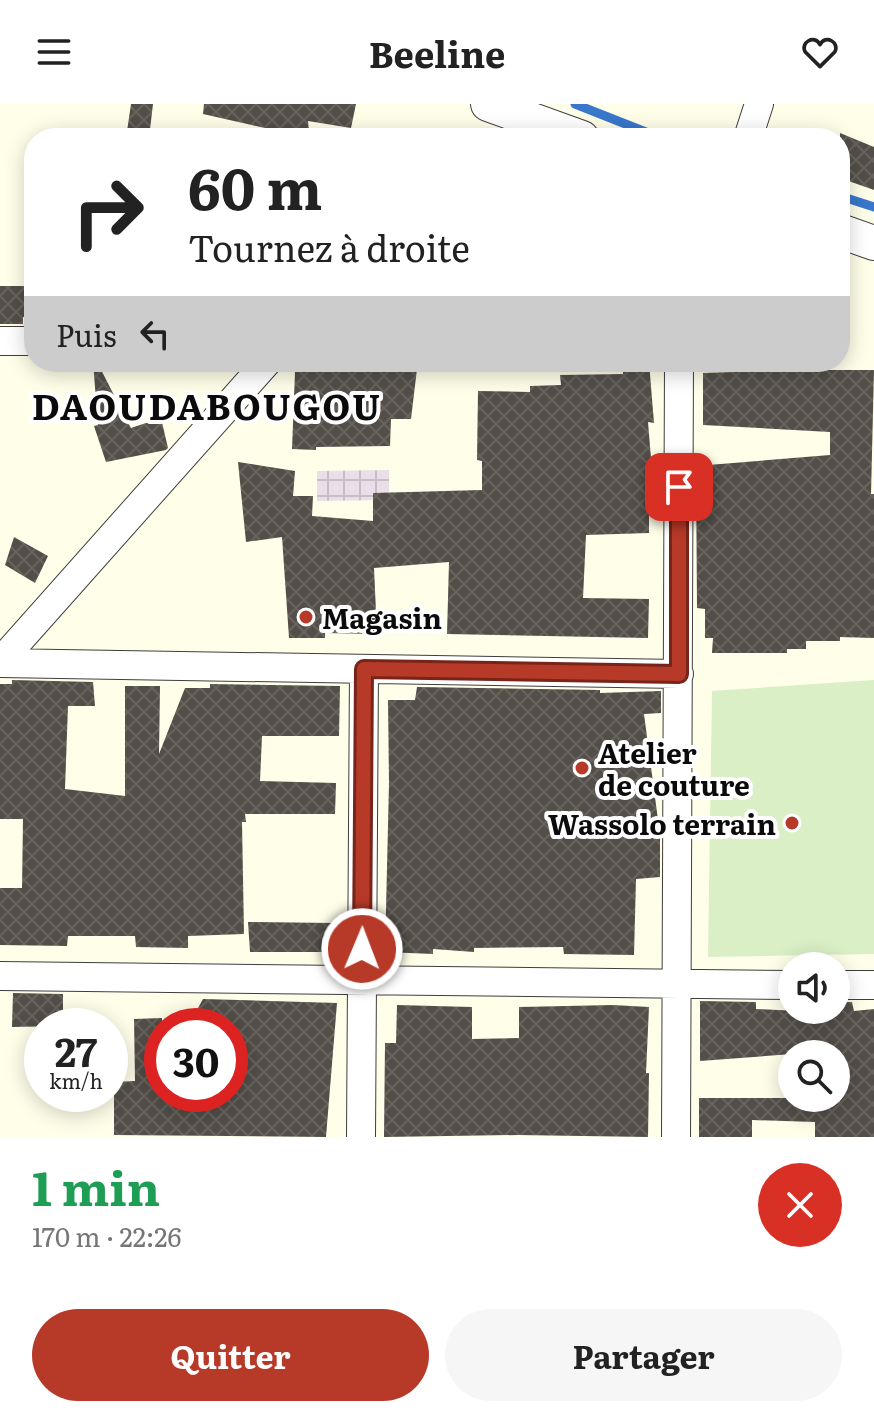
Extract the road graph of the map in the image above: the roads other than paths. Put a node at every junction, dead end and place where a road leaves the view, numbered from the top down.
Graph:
1 (488, 104) edge
2 (759, 104) edge
3 (554, 128) edge
4 (751, 128) edge
5 (850, 235) edge
6 (874, 243) edge
7 (0, 341) edge
8 (24, 341) edge
9 (258, 372) edge
10 (679, 372) edge
11 (0, 662) edge
12 (364, 669) junction
13 (679, 674) junction
14 (0, 976) edge
15 (362, 980) junction
16 (677, 983) junction
17 (778, 985) edge
18 (850, 985) edge
19 (874, 985) edge
20 (361, 1137) edge
21 (676, 1137) edge

1 - 3 street
2 - 4 street
5 - 6 street
7 - 8 street
9 - 11 street
10 - 13 street
11 - 12 street
12 - 13 street
12 - 15 street
13 - 16 street
14 - 15 street
15 - 16 street
15 - 20 street
16 - 17 street
16 - 21 street
18 - 19 street

